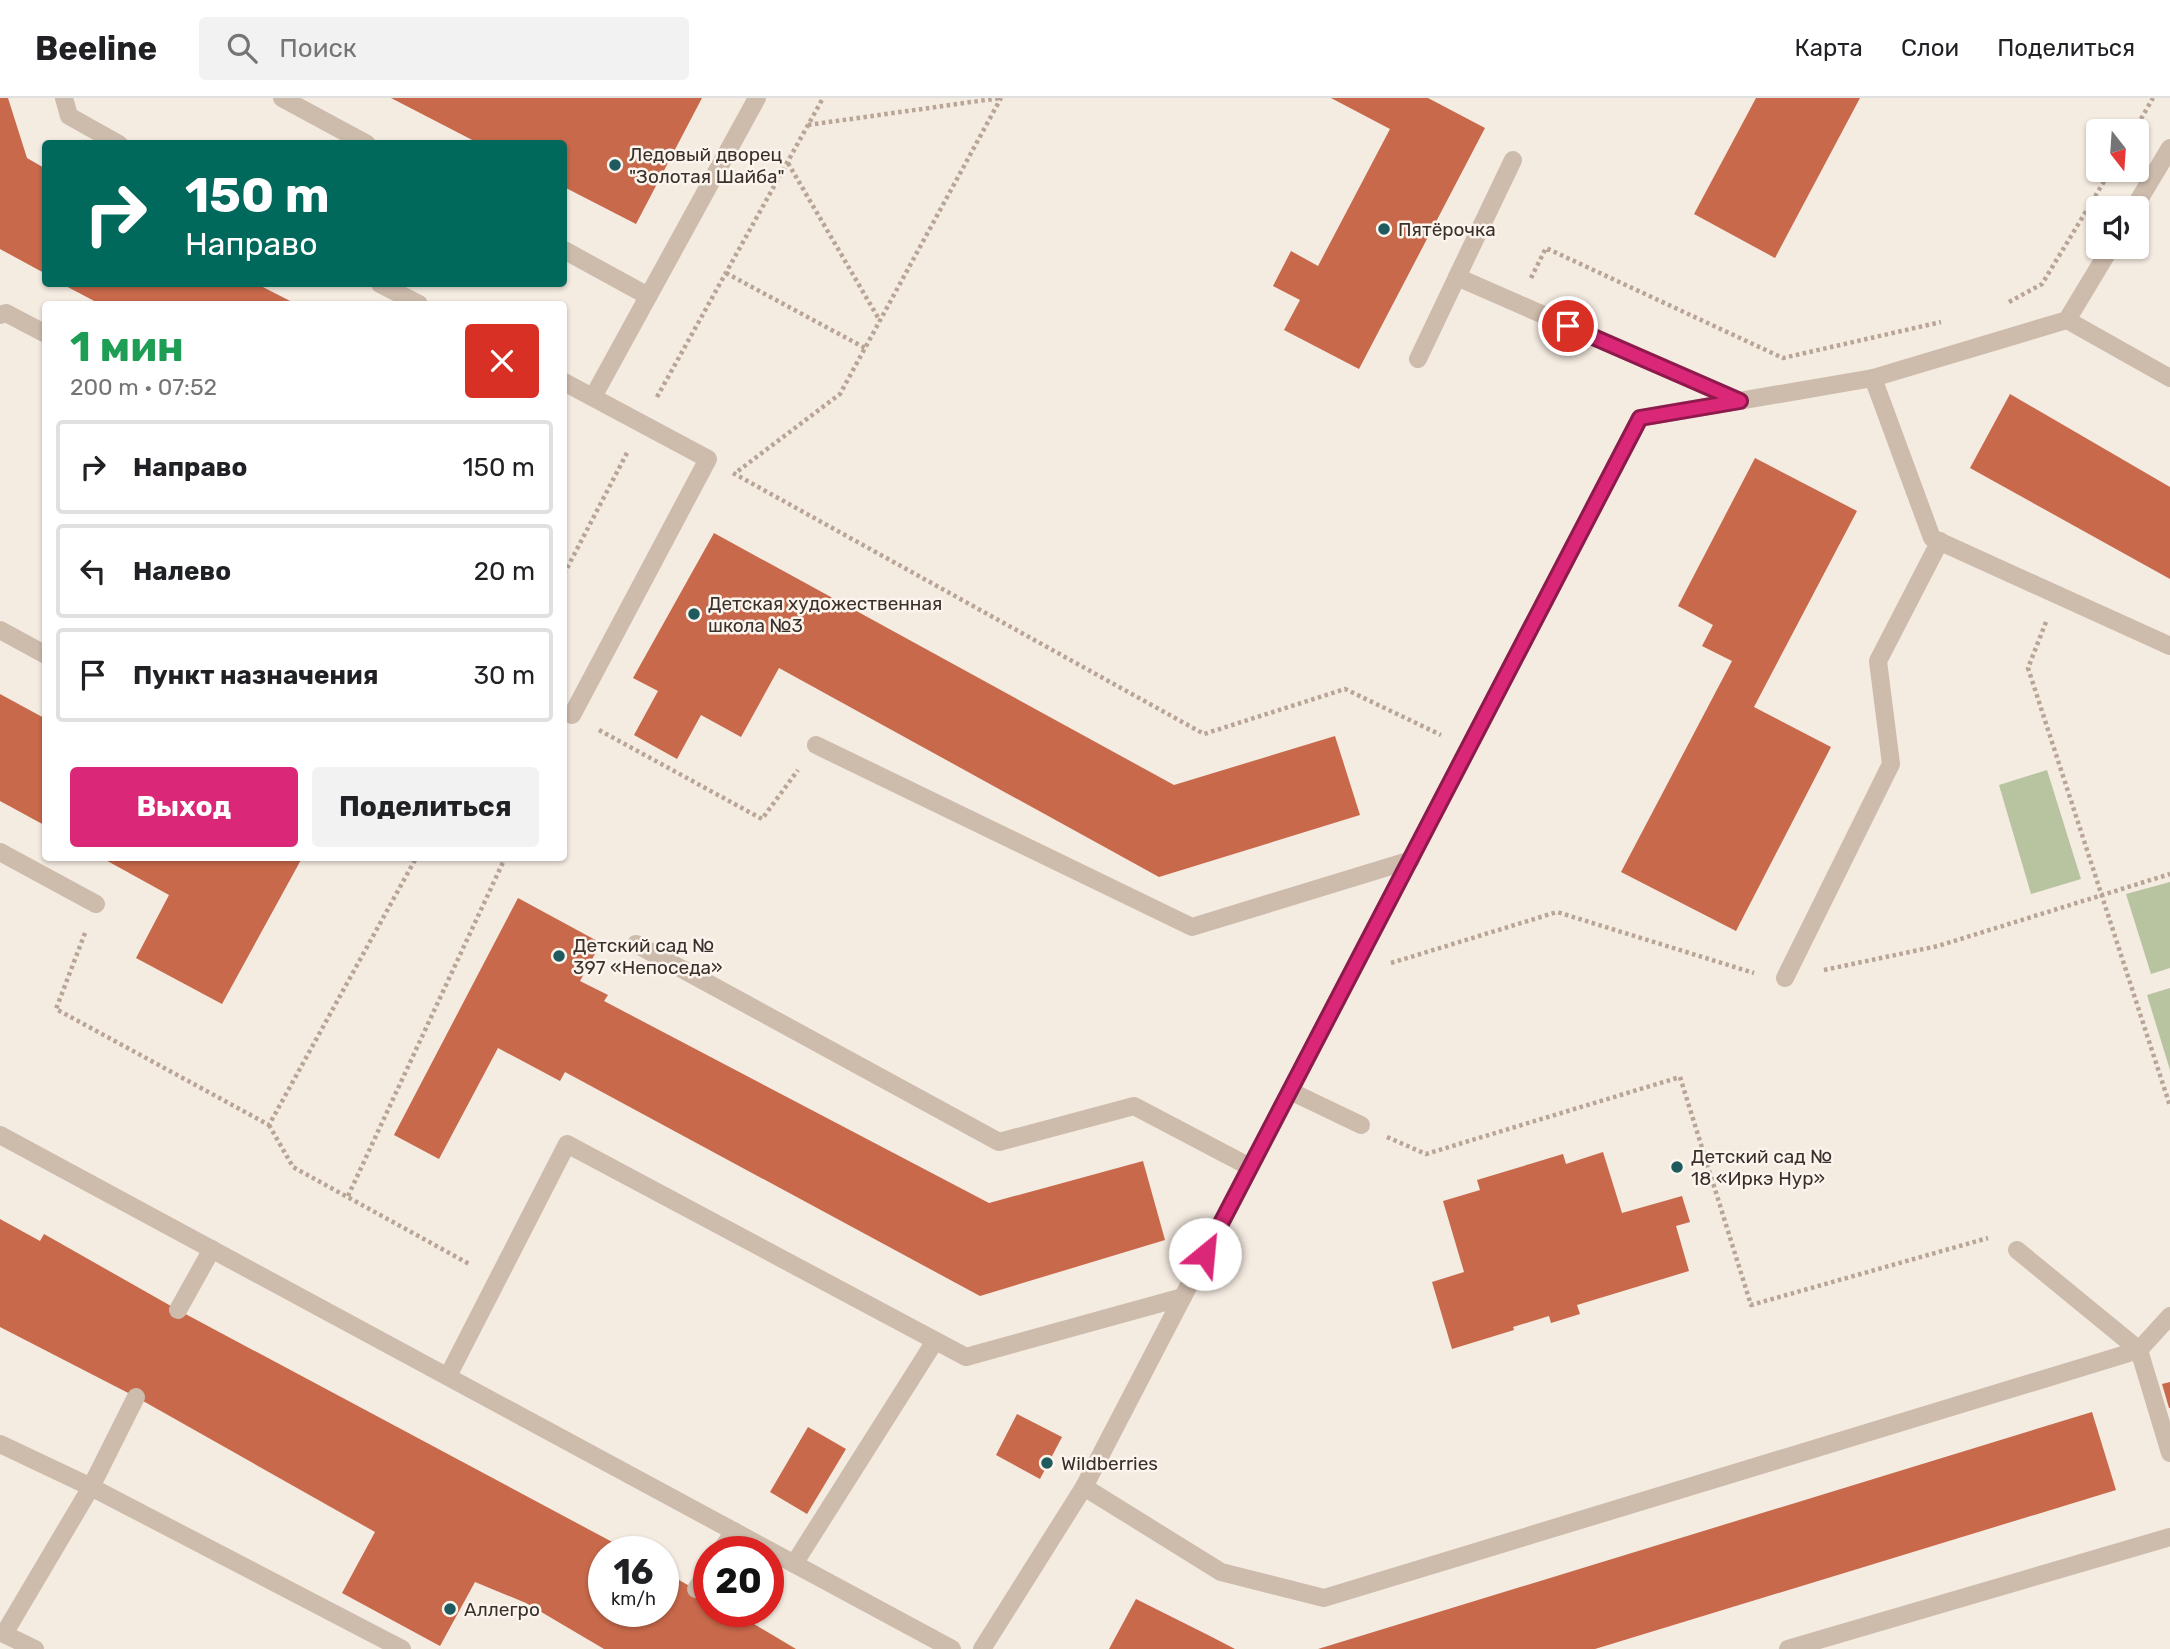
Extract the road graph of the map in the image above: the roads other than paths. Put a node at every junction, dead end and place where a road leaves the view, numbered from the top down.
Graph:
1 (64, 98) edge
2 (282, 98) edge
3 (757, 98) edge
4 (112, 140) edge
5 (360, 140) edge
6 (2170, 148) edge
7 (1513, 160) dead end
8 (2141, 196) edge
9 (567, 252) edge
10 (2104, 259) edge
11 (1457, 277) junction
12 (386, 287) edge
13 (648, 296) junction
14 (413, 301) edge
15 (0, 315) edge
16 (2067, 320) junction
17 (42, 332) edge
18 (1418, 359) dead end
19 (1873, 378) junction
20 (2170, 378) edge
21 (567, 384) edge
22 (593, 397) junction
23 (1740, 401) junction
24 (1940, 541) junction
25 (0, 630) edge
26 (2170, 646) edge
27 (42, 653) edge
28 (572, 715) road end
29 (817, 745) road end
30 (0, 852) edge
31 (1410, 860) junction
32 (96, 904) road end
33 (636, 944) dead end
34 (1785, 978) road end
35 (1290, 1091) junction
36 (1361, 1125) road end
37 (0, 1135) edge
38 (1250, 1167) junction
39 (212, 1249) junction
40 (2017, 1250) road end
41 (1182, 1297) junction
42 (178, 1310) dead end
43 (2170, 1317) edge
44 (935, 1341) junction
45 (2139, 1350) junction
46 (448, 1376) junction
47 (136, 1397) dead end
48 (0, 1444) edge
49 (2170, 1452) edge
50 (91, 1488) junction
51 (1084, 1488) junction
52 (734, 1531) junction
53 (731, 1536) edge
54 (2170, 1538) edge
55 (794, 1563) junction
56 (2, 1633) edge
57 (35, 1649) edge
58 (402, 1649) edge
59 (952, 1649) edge
60 (982, 1649) edge
61 (1788, 1649) edge

1 - 4 street
2 - 5 street
3 - 13 street
6 - 8 street
7 - 11 street
9 - 13 street
10 - 16 street
11 - 18 street
11 - 23 street
12 - 14 street
13 - 22 street
15 - 17 street
16 - 19 street
16 - 20 street
19 - 23 street
19 - 24 street
21 - 22 street
22 - 28 street
23 - 31 street
24 - 26 street
24 - 34 street
25 - 27 street
29 - 31 street
30 - 32 street
31 - 35 street
33 - 38 street
35 - 36 street
35 - 38 street
37 - 39 street
38 - 41 street
39 - 42 street
39 - 46 street
40 - 45 street
41 - 44 street
41 - 51 street
43 - 45 street
44 - 46 street
44 - 55 street
45 - 49 street
45 - 51 street
46 - 52 street
47 - 50 street
48 - 50 street
50 - 56 street
50 - 58 street
51 - 60 street
52 - 53 street
52 - 55 street
54 - 61 street
55 - 59 street
56 - 57 street

